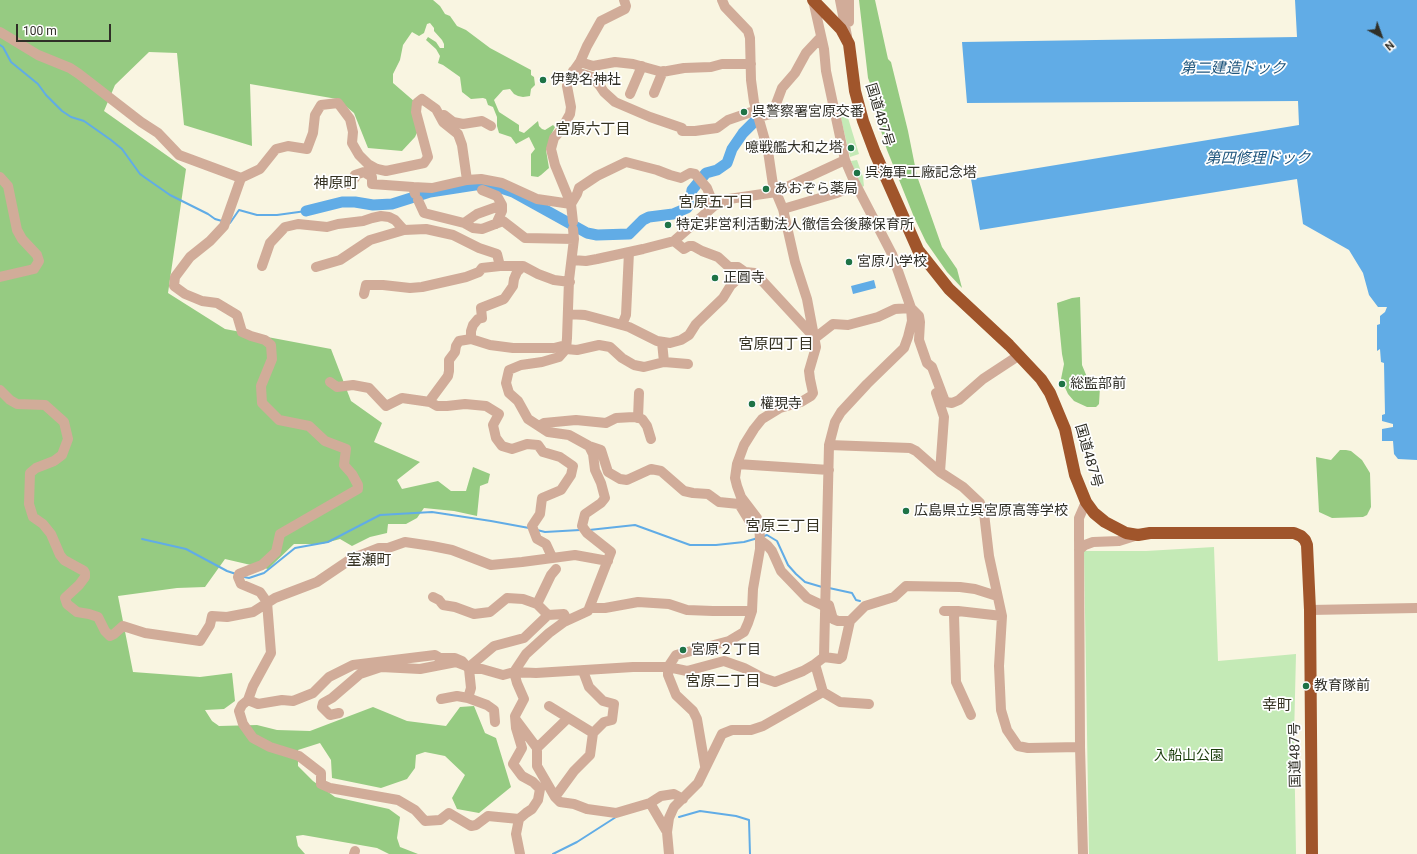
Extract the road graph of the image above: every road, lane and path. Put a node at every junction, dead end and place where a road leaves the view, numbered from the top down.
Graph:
1 (624, 0) edge
2 (722, 0) edge
3 (813, 0) edge
4 (840, 0) edge
5 (849, 0) edge
6 (0, 32) edge
7 (820, 37) junction
8 (849, 44) junction
9 (580, 62) junction
10 (751, 64) junction
11 (642, 66) junction
12 (573, 71) junction
13 (663, 72) junction
14 (654, 93) dead end
15 (630, 94) dead end
16 (436, 109) junction
17 (758, 113) junction
18 (491, 126) dead end
19 (845, 160) junction
20 (0, 177) edge
21 (242, 178) junction
22 (466, 180) junction
23 (348, 184) dead end
24 (856, 185) junction
25 (482, 190) dead end
26 (776, 192) junction
27 (416, 193) junction
28 (502, 204) junction
29 (571, 204) junction
30 (714, 206) junction
31 (783, 210) junction
32 (464, 223) junction
33 (496, 224) junction
34 (404, 230) junction
35 (573, 230) junction
36 (674, 241) junction
37 (629, 252) junction
38 (572, 260) junction
39 (262, 266) dead end
40 (500, 266) junction
41 (523, 266) junction
42 (316, 267) dead end
43 (745, 272) junction
44 (0, 277) edge
45 (570, 282) junction
46 (364, 294) dead end
47 (911, 308) junction
48 (568, 314) junction
49 (622, 325) junction
50 (815, 338) junction
51 (471, 339) junction
52 (662, 342) junction
53 (566, 347) junction
54 (1018, 356) junction
55 (664, 362) junction
56 (927, 363) junction
57 (688, 364) dead end
58 (330, 382) dead end
59 (0, 390) edge
60 (639, 393) dead end
61 (430, 402) junction
62 (638, 418) junction
63 (539, 426) junction
64 (651, 439) dead end
65 (829, 445) junction
66 (589, 446) junction
67 (737, 464) junction
68 (828, 470) junction
69 (940, 472) junction
70 (1086, 502) junction
71 (1138, 535) junction
72 (760, 536) junction
73 (1079, 550) junction
74 (552, 557) junction
75 (608, 561) junction
76 (556, 569) dead end
77 (325, 576) junction
78 (317, 590) dead end
79 (997, 596) junction
80 (433, 597) dead end
81 (267, 602) junction
82 (826, 602) junction
83 (537, 604) junction
84 (591, 608) junction
85 (1417, 608) edge
86 (1310, 610) junction
87 (752, 611) junction
88 (944, 611) dead end
89 (958, 611) junction
90 (548, 615) junction
91 (1002, 616) junction
92 (567, 620) junction
93 (850, 621) junction
94 (824, 657) junction
95 (815, 664) junction
96 (668, 667) junction
97 (469, 668) junction
98 (583, 671) junction
99 (514, 672) junction
100 (823, 692) junction
101 (468, 698) junction
102 (441, 699) dead end
103 (248, 700) junction
104 (869, 704) dead end
105 (549, 706) dead end
106 (339, 713) dead end
107 (971, 715) dead end
108 (568, 718) junction
109 (516, 720) junction
110 (495, 722) dead end
111 (593, 734) junction
112 (1080, 747) junction
113 (537, 748) junction
114 (705, 766) junction
115 (555, 797) junction
116 (683, 799) junction
117 (650, 803) junction
118 (519, 819) junction
119 (666, 832) junction
120 (520, 854) edge
121 (669, 854) edge
122 (1083, 854) edge
123 (1312, 854) edge

1 - 9 street
2 - 10 street
3 - 7 street
3 - 8 highway, 国道487号
4 - 8 street
5 - 8 street
6 - 21 street
7 - 17 street
7 - 19 street
8 - 54 highway, 国道487号
9 - 11 street
9 - 12 street
10 - 13 street
10 - 17 street
11 - 13 street
11 - 15 street
12 - 17 street
12 - 29 street
13 - 14 street
16 - 18 street
16 - 21 street
16 - 22 street
17 - 26 street
19 - 24 street
19 - 26 street
20 - 44 street
21 - 81 street
22 - 27 street
22 - 29 street
23 - 27 street
24 - 31 street
24 - 47 street
25 - 28 street
26 - 30 street
26 - 31 street
27 - 32 street
28 - 32 street
28 - 33 street
29 - 30 street
29 - 35 street
30 - 36 street
31 - 50 street
32 - 33 street
33 - 35 street
34 - 39 street
34 - 40 street
34 - 42 street
35 - 38 street
36 - 37 street
36 - 43 street
37 - 38 street
37 - 49 street
38 - 45 street
40 - 41 street
40 - 46 street
41 - 45 street
41 - 51 street
43 - 50 street
43 - 52 street
45 - 48 street
47 - 50 street
47 - 56 street
47 - 65 street
48 - 49 street
48 - 53 street
49 - 52 street
50 - 67 street
51 - 53 street
51 - 61 street
52 - 55 street
53 - 55 street
53 - 63 street
54 - 56 street
54 - 70 highway, 国道487号
55 - 57 street
56 - 69 street
58 - 61 street
59 - 81 street
60 - 62 street
61 - 74 street
62 - 63 street
62 - 64 street
63 - 66 street
65 - 68 street
65 - 69 street
66 - 72 street
66 - 75 street
67 - 68 street
67 - 72 street
68 - 82 street
69 - 79 street
70 - 71 highway, 国道487号
70 - 73 street
71 - 73 street
71 - 86 highway, 国道487号
72 - 82 street
72 - 87 street
73 - 112 street
74 - 75 street
74 - 77 street
75 - 84 street
76 - 83 street
77 - 78 street
77 - 81 street
79 - 91 street
79 - 93 street
80 - 83 street
81 - 103 street
82 - 93 street
82 - 94 street
83 - 90 street
84 - 87 street
84 - 92 street
85 - 86 street
86 - 123 highway, 国道487号
87 - 96 street
88 - 89 street
89 - 91 street
89 - 107 street
90 - 92 street
90 - 97 street
91 - 112 street
92 - 99 street
93 - 94 street
94 - 95 street
95 - 96 street
95 - 100 street
96 - 98 street
96 - 114 street
97 - 99 street
97 - 101 street
97 - 103 street
97 - 106 street
98 - 99 street
98 - 111 street
99 - 109 street
100 - 104 street
100 - 114 street
101 - 102 street
101 - 110 street
103 - 118 street
105 - 108 street
108 - 111 street
108 - 113 street
109 - 113 street
109 - 118 street
111 - 115 street
112 - 122 street
113 - 115 street
114 - 116 street
115 - 117 street
116 - 117 street
116 - 119 street
117 - 119 street
118 - 120 street
119 - 121 street

